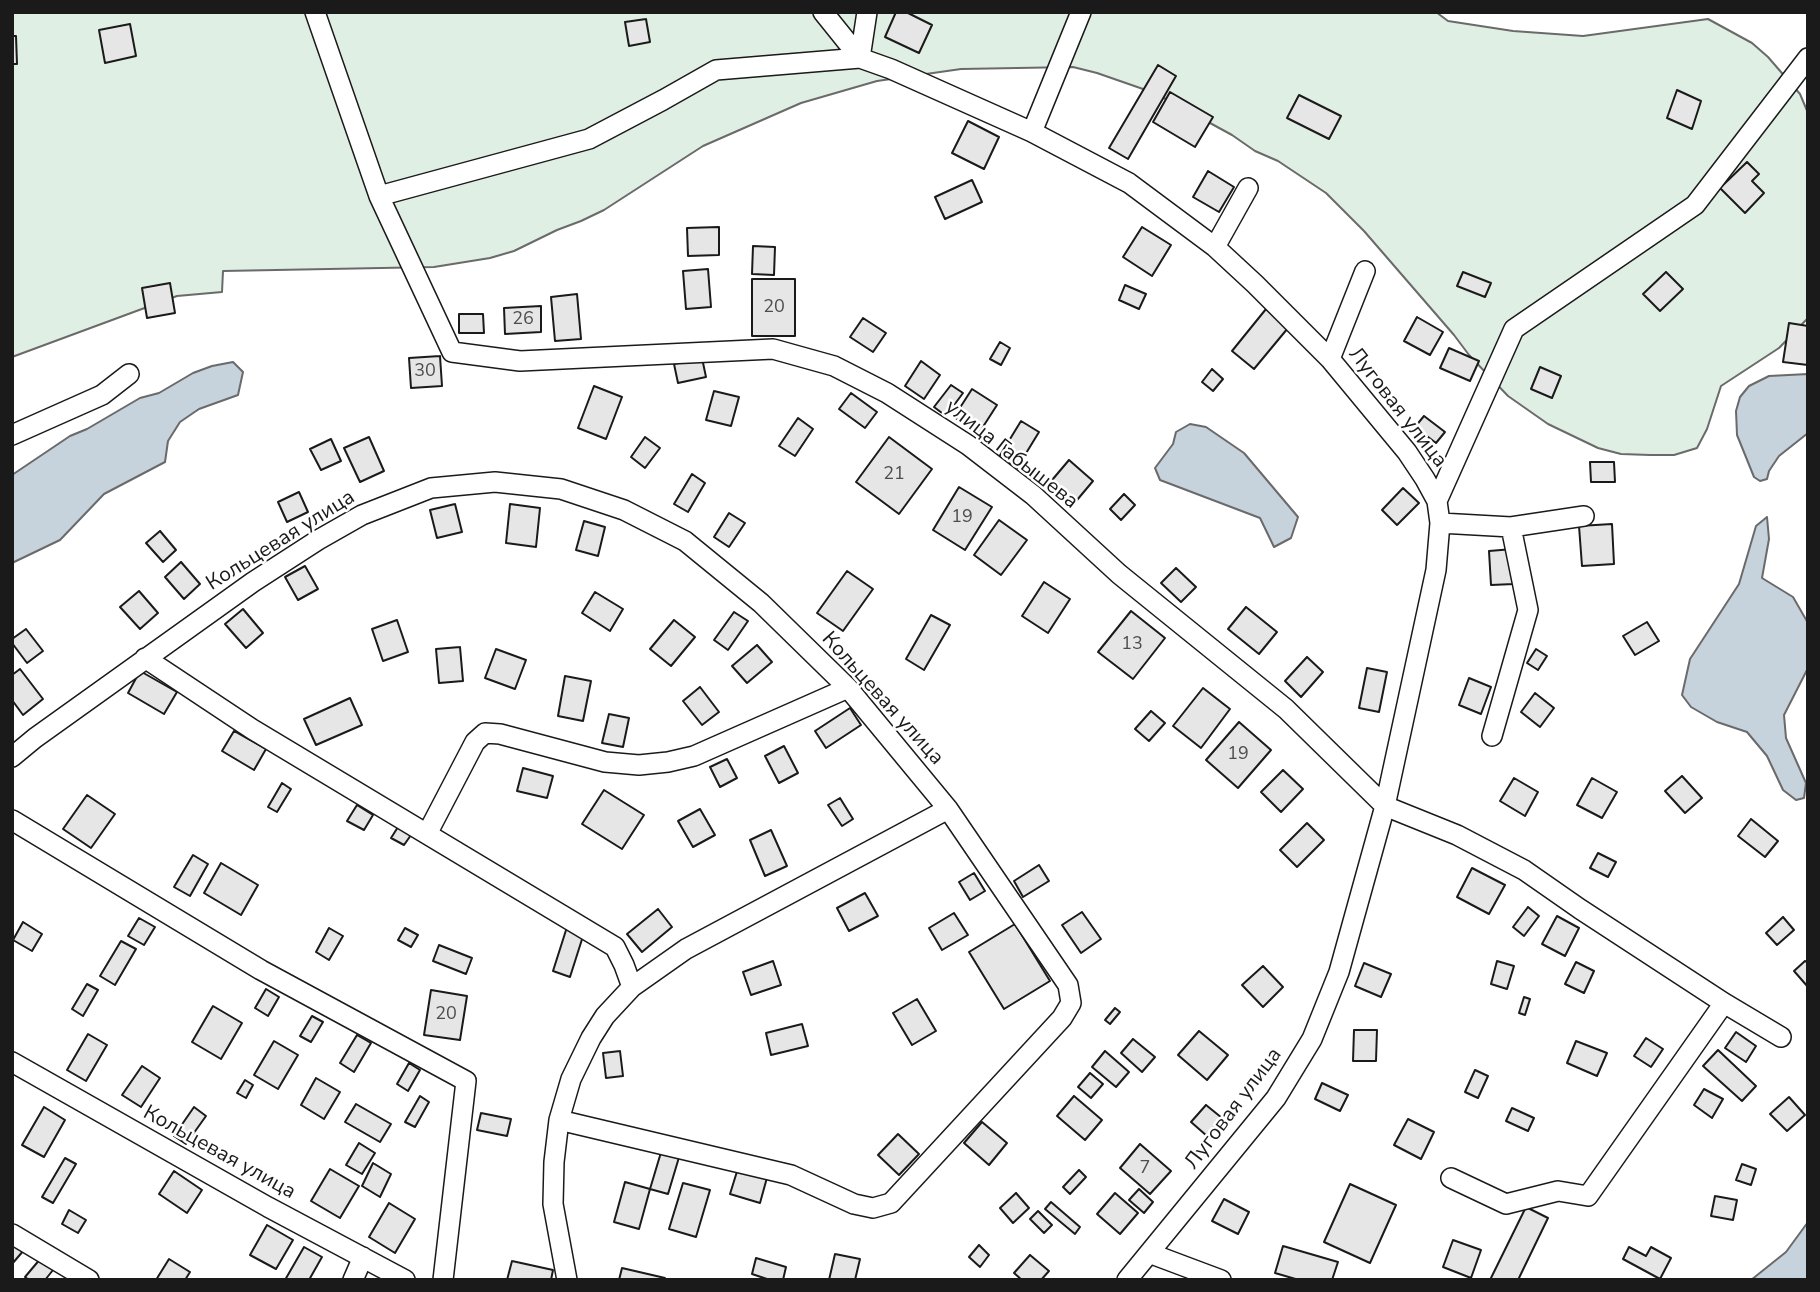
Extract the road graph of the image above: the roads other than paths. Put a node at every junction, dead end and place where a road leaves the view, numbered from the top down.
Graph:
1 (315, 12) edge
2 (823, 12) edge
3 (867, 12) edge
4 (1081, 12) edge
5 (860, 58) junction
6 (1808, 58) edge
7 (1032, 132) junction
8 (1248, 188) dead end
9 (379, 196) junction
10 (1215, 247) junction
11 (1365, 271) dead end
12 (1330, 359) junction
13 (129, 374) dead end
14 (12, 435) edge
15 (1437, 501) junction
16 (1584, 516) dead end
17 (1440, 523) junction
18 (1511, 527) junction
19 (145, 658) junction
20 (848, 688) junction
21 (1492, 736) dead end
22 (12, 757) edge
23 (1385, 806) junction
24 (948, 809) junction
25 (12, 820) edge
26 (428, 834) junction
27 (632, 987) junction
28 (1724, 1003) junction
29 (1781, 1037) dead end
30 (12, 1062) edge
31 (559, 1120) junction
32 (1451, 1178) dead end
33 (12, 1234) edge
34 (1149, 1253) junction
35 (363, 1257) junction
36 (89, 1280) edge
37 (353, 1280) edge
38 (405, 1280) edge
39 (443, 1280) edge
40 (567, 1280) edge
41 (1126, 1280) edge
42 (1221, 1280) edge

1 - 9 street
2 - 5 street
3 - 5 street
4 - 7 street
5 - 7 street, Луговая улица
5 - 9 street, Луговая улица
6 - 15 street
7 - 10 street, Луговая улица
8 - 10 street
9 - 23 street, улица Габышева
10 - 12 street, Луговая улица
11 - 12 street
12 - 15 street, Луговая улица
13 - 14 street
15 - 17 street, Луговая улица
16 - 18 street
17 - 18 street
17 - 23 street, Луговая улица
18 - 21 street
19 - 20 street, Кольцевая улица
19 - 22 street, Кольцевая улица
19 - 26 street
20 - 24 street, Кольцевая улица
20 - 26 street
23 - 28 street
23 - 34 street, Луговая улица
24 - 27 street
24 - 31 street, Кольцевая улица
25 - 39 street
26 - 27 street
27 - 31 street
28 - 29 street
28 - 32 street
30 - 35 street, Кольцевая улица
31 - 40 street
33 - 36 street
34 - 41 street, Луговая улица
34 - 42 street
35 - 37 street
35 - 38 street, Кольцевая улица

